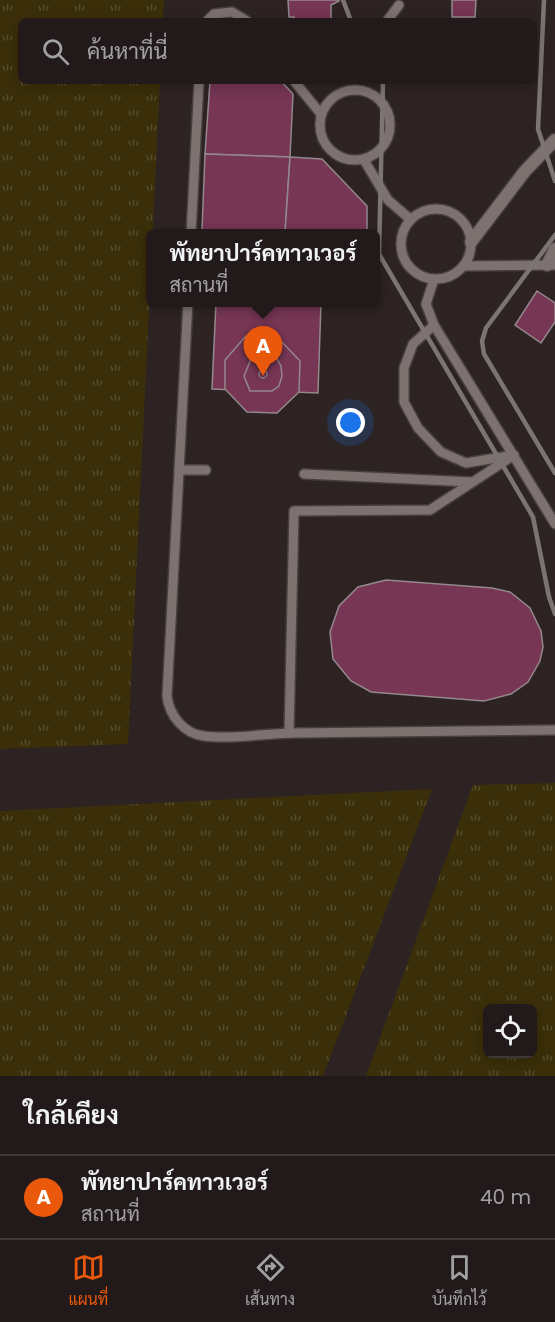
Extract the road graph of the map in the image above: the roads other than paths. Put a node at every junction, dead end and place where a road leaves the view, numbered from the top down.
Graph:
1 (399, 5) dead end
2 (210, 18) edge
3 (242, 18) edge
4 (389, 18) edge
5 (200, 84) edge
6 (296, 84) edge
7 (350, 85) edge
8 (321, 114) junction
9 (555, 140) edge
10 (364, 160) junction
11 (411, 219) junction
12 (191, 229) edge
13 (471, 242) junction
14 (555, 249) edge
15 (551, 265) edge
16 (464, 266) junction
17 (434, 279) junction
18 (188, 307) edge
19 (434, 325) junction
20 (514, 455) junction
21 (179, 470) junction
22 (206, 470) dead end
23 (304, 474) dead end
24 (472, 482) junction
25 (555, 524) edge
26 (555, 730) edge
27 (289, 733) junction

1 - 4 lane
2 - 3 lane
5 - 12 lane
6 - 8 lane
7 - 8 lane
7 - 10 lane
8 - 10 lane
9 - 13 street
10 - 11 lane
11 - 13 lane
11 - 17 lane
13 - 16 lane
14 - 15 street
15 - 16 lane
16 - 17 lane
17 - 19 lane
18 - 21 lane
19 - 20 lane
19 - 20 lane
20 - 24 lane
20 - 25 lane
21 - 22 lane
21 - 27 lane
23 - 24 lane
24 - 27 lane
26 - 27 lane

